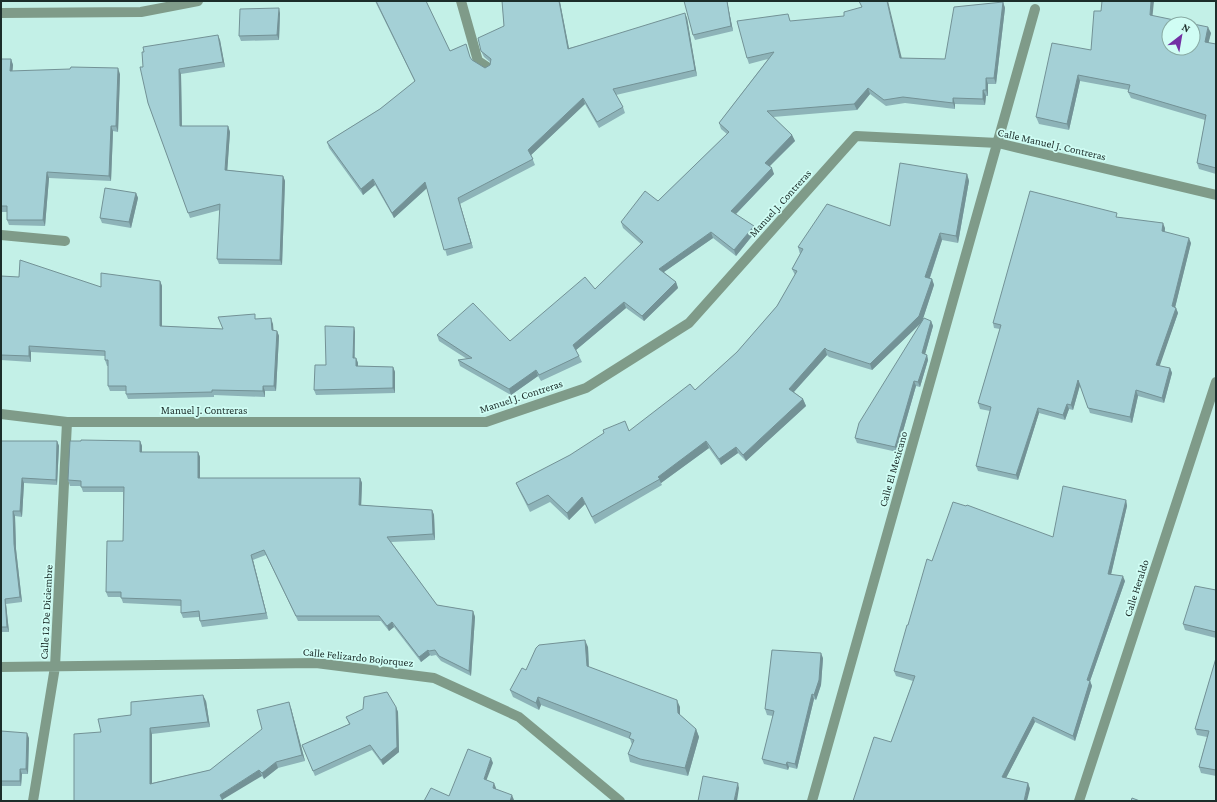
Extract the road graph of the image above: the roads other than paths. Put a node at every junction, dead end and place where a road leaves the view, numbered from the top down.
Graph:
1 (198, 1) edge
2 (460, 1) edge
3 (1034, 9) dead end
4 (1, 13) edge
5 (487, 67) edge
6 (856, 136) joint
7 (998, 143) junction
8 (1216, 195) edge
9 (1, 235) edge
10 (65, 241) dead end
11 (1216, 382) edge
12 (1, 414) edge
13 (67, 422) junction
14 (1, 667) edge
15 (55, 667) junction
16 (33, 801) edge
17 (620, 801) edge
18 (812, 801) edge
19 (1079, 801) edge

1 - 4 street
2 - 5 street
3 - 7 street, Calle El Mexicano
6 - 7 street, Calle Manuel J. Contreras
6 - 13 street, Manuel J. Contreras
7 - 8 street, Calle Manuel J. Contreras
7 - 18 street, Calle El Mexicano
9 - 10 street
11 - 19 street, Calle Heraldo
12 - 13 street, Manuel J. Contreras
13 - 15 street, Calle 12 De Diciembre
14 - 15 street, Calle Felizardo Bojorquez
15 - 16 street, Calle 12 De Diciembre
15 - 17 street, Calle Felizardo Bojorquez

